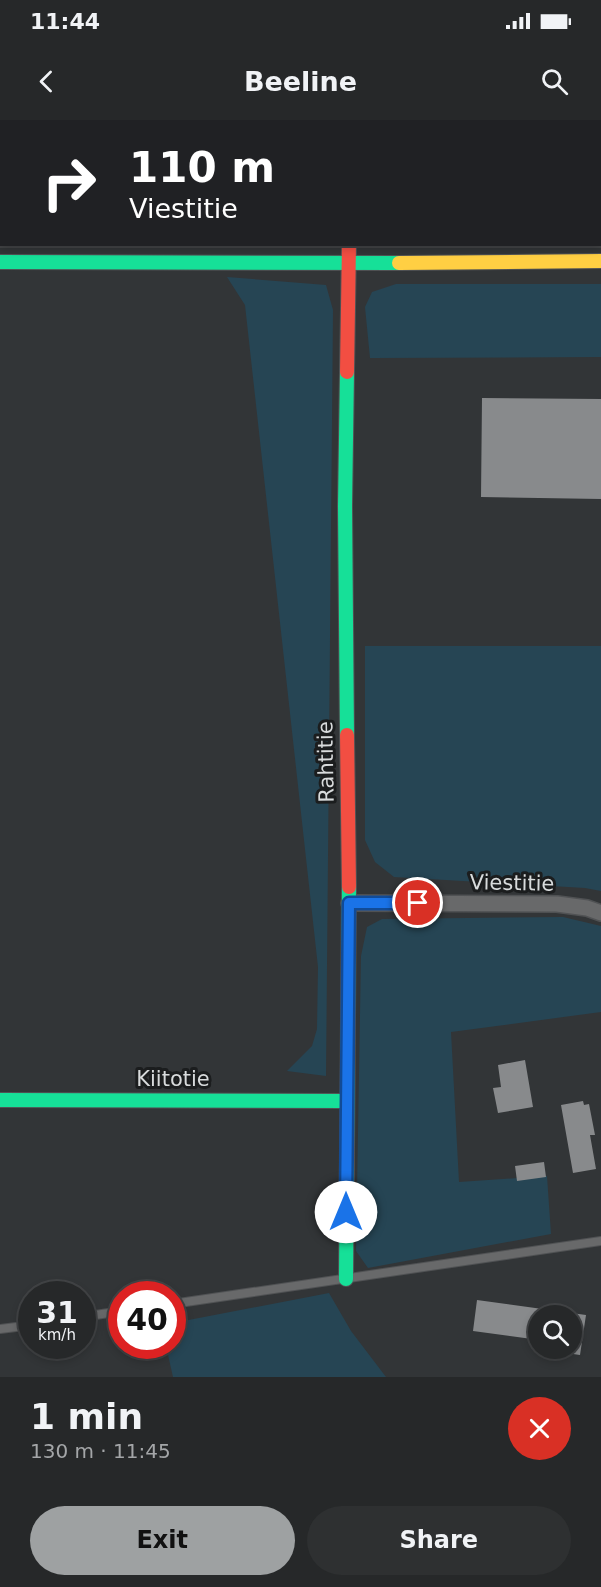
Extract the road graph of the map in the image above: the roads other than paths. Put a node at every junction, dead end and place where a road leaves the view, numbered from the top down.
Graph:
1 (349, 246) edge
2 (601, 261) edge
3 (0, 262) edge
4 (348, 264) junction
5 (349, 903) junction
6 (601, 913) edge
7 (0, 1100) edge
8 (346, 1101) junction
9 (601, 1241) edge
10 (346, 1279) junction
11 (186, 1302) edge
12 (18, 1327) edge
13 (0, 1329) edge

1 - 4 street, Rahtitie
2 - 4 street
3 - 4 street
4 - 5 street, Rahtitie
5 - 6 street, Viestitie
5 - 8 street, Rahtitie
7 - 8 street, Kiitotie
8 - 10 street, Rahtitie
9 - 10 lane
10 - 11 lane
12 - 13 lane

